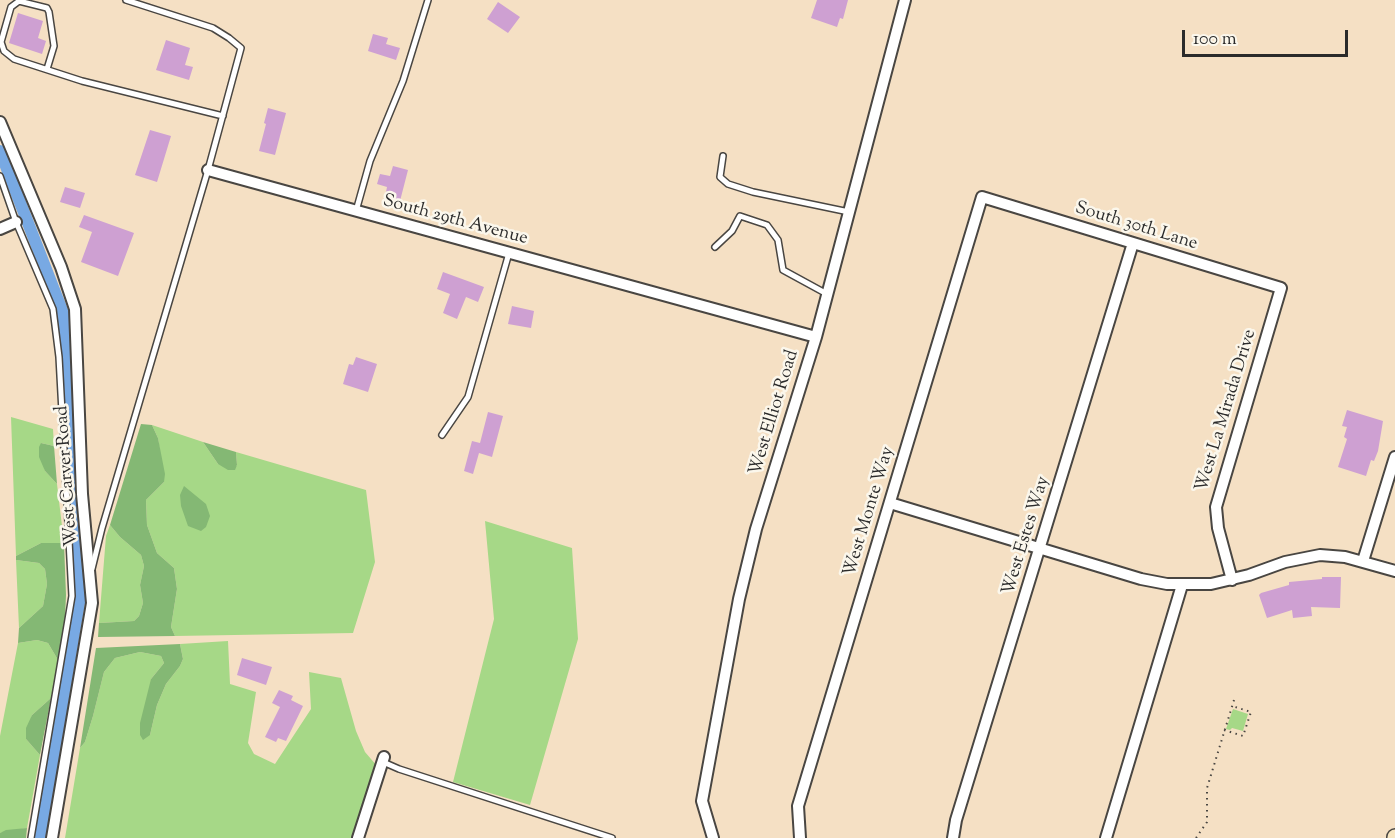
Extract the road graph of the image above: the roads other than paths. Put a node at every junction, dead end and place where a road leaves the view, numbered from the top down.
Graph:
1 (126, 0) edge
2 (428, 0) edge
3 (905, 0) edge
4 (47, 69) junction
5 (223, 116) junction
6 (0, 122) edge
7 (723, 156) dead end
8 (208, 171) junction
9 (0, 176) edge
10 (982, 197) joint
11 (356, 211) junction
12 (849, 212) junction
13 (16, 222) junction
14 (0, 229) edge
15 (1133, 243) junction
16 (715, 247) dead end
17 (509, 253) junction
18 (1281, 288) joint
19 (827, 294) junction
20 (816, 337) junction
21 (442, 435) dead end
22 (1395, 457) edge
23 (890, 503) junction
24 (1040, 548) junction
25 (1363, 561) junction
26 (1395, 571) edge
27 (91, 573) junction
28 (1232, 580) junction
29 (1182, 585) junction
30 (383, 759) joint
31 (31, 838) edge
32 (52, 838) edge
33 (358, 838) edge
34 (612, 838) edge
35 (713, 838) edge
36 (800, 838) edge
37 (953, 838) edge
38 (1106, 838) edge

1 - 5 lane
2 - 11 lane
3 - 12 street, West Elliot Road
4 - 4 lane
4 - 5 lane
5 - 8 lane
6 - 27 street, West Carver Road
7 - 12 lane
8 - 11 street, South 29th Avenue
8 - 27 lane
9 - 13 lane
10 - 15 street, South 30th Lane
10 - 23 street, West Monte Way
11 - 17 street, South 29th Avenue
12 - 19 street, West Elliot Road
13 - 14 street
13 - 31 lane
15 - 18 street, South 30th Lane
15 - 24 street, West Estes Way
16 - 19 lane
17 - 20 street, South 29th Avenue
17 - 21 lane
18 - 28 street, West La Mirada Drive
19 - 20 street, West Elliot Road
20 - 35 street, West Elliot Road
22 - 25 street
23 - 24 street
23 - 36 street, West Monte Way
24 - 29 street
24 - 37 street, West Estes Way
25 - 26 street
25 - 28 street
27 - 32 street, West Carver Road
28 - 29 street
29 - 38 street
30 - 33 street
30 - 34 lane

